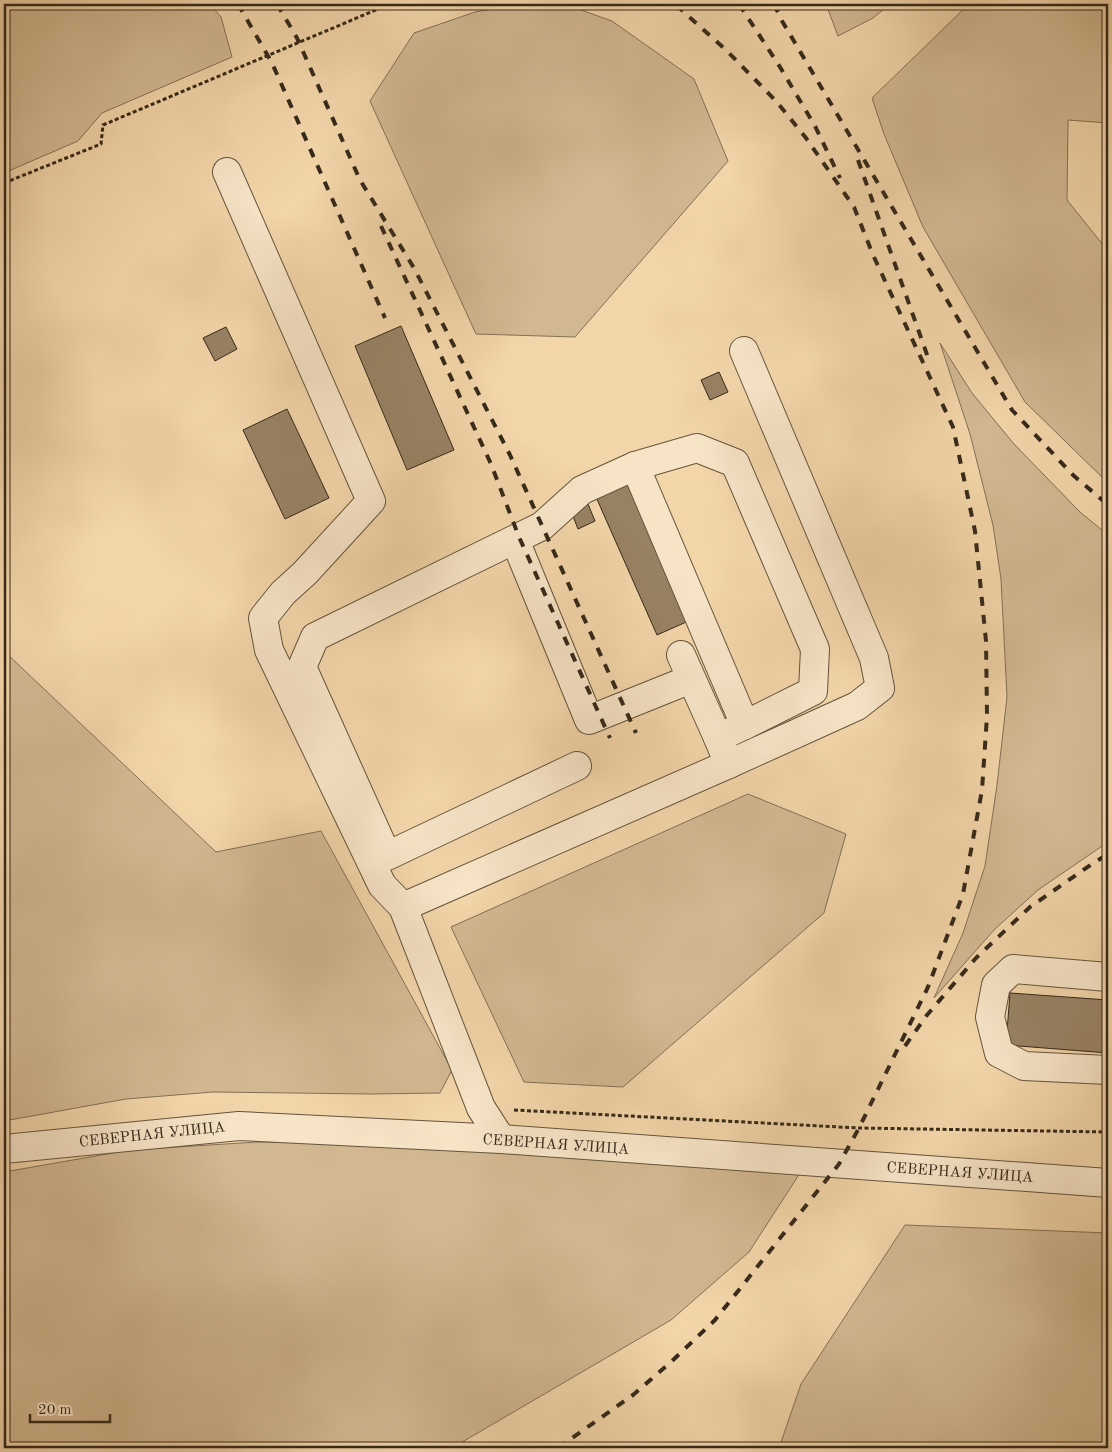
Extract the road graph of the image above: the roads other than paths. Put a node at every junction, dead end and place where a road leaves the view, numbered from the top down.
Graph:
1 (227, 172) dead end
2 (744, 351) dead end
3 (635, 466) junction
4 (515, 540) junction
5 (745, 725) junction
6 (718, 738) junction
7 (730, 764) junction
8 (577, 766) dead end
9 (403, 907) junction
10 (1108, 977) edge
11 (1108, 1070) edge
12 (501, 1139) junction
13 (4, 1149) edge
14 (1108, 1183) edge

1 - 9 street
2 - 7 street
3 - 4 street
3 - 5 street
3 - 5 street
4 - 6 street
4 - 8 street
5 - 6 street
6 - 7 street
7 - 9 street
9 - 12 street
10 - 11 street
12 - 13 street, СЕВЕРНАЯ УЛИЦА
12 - 14 street, СЕВЕРНАЯ УЛИЦА

